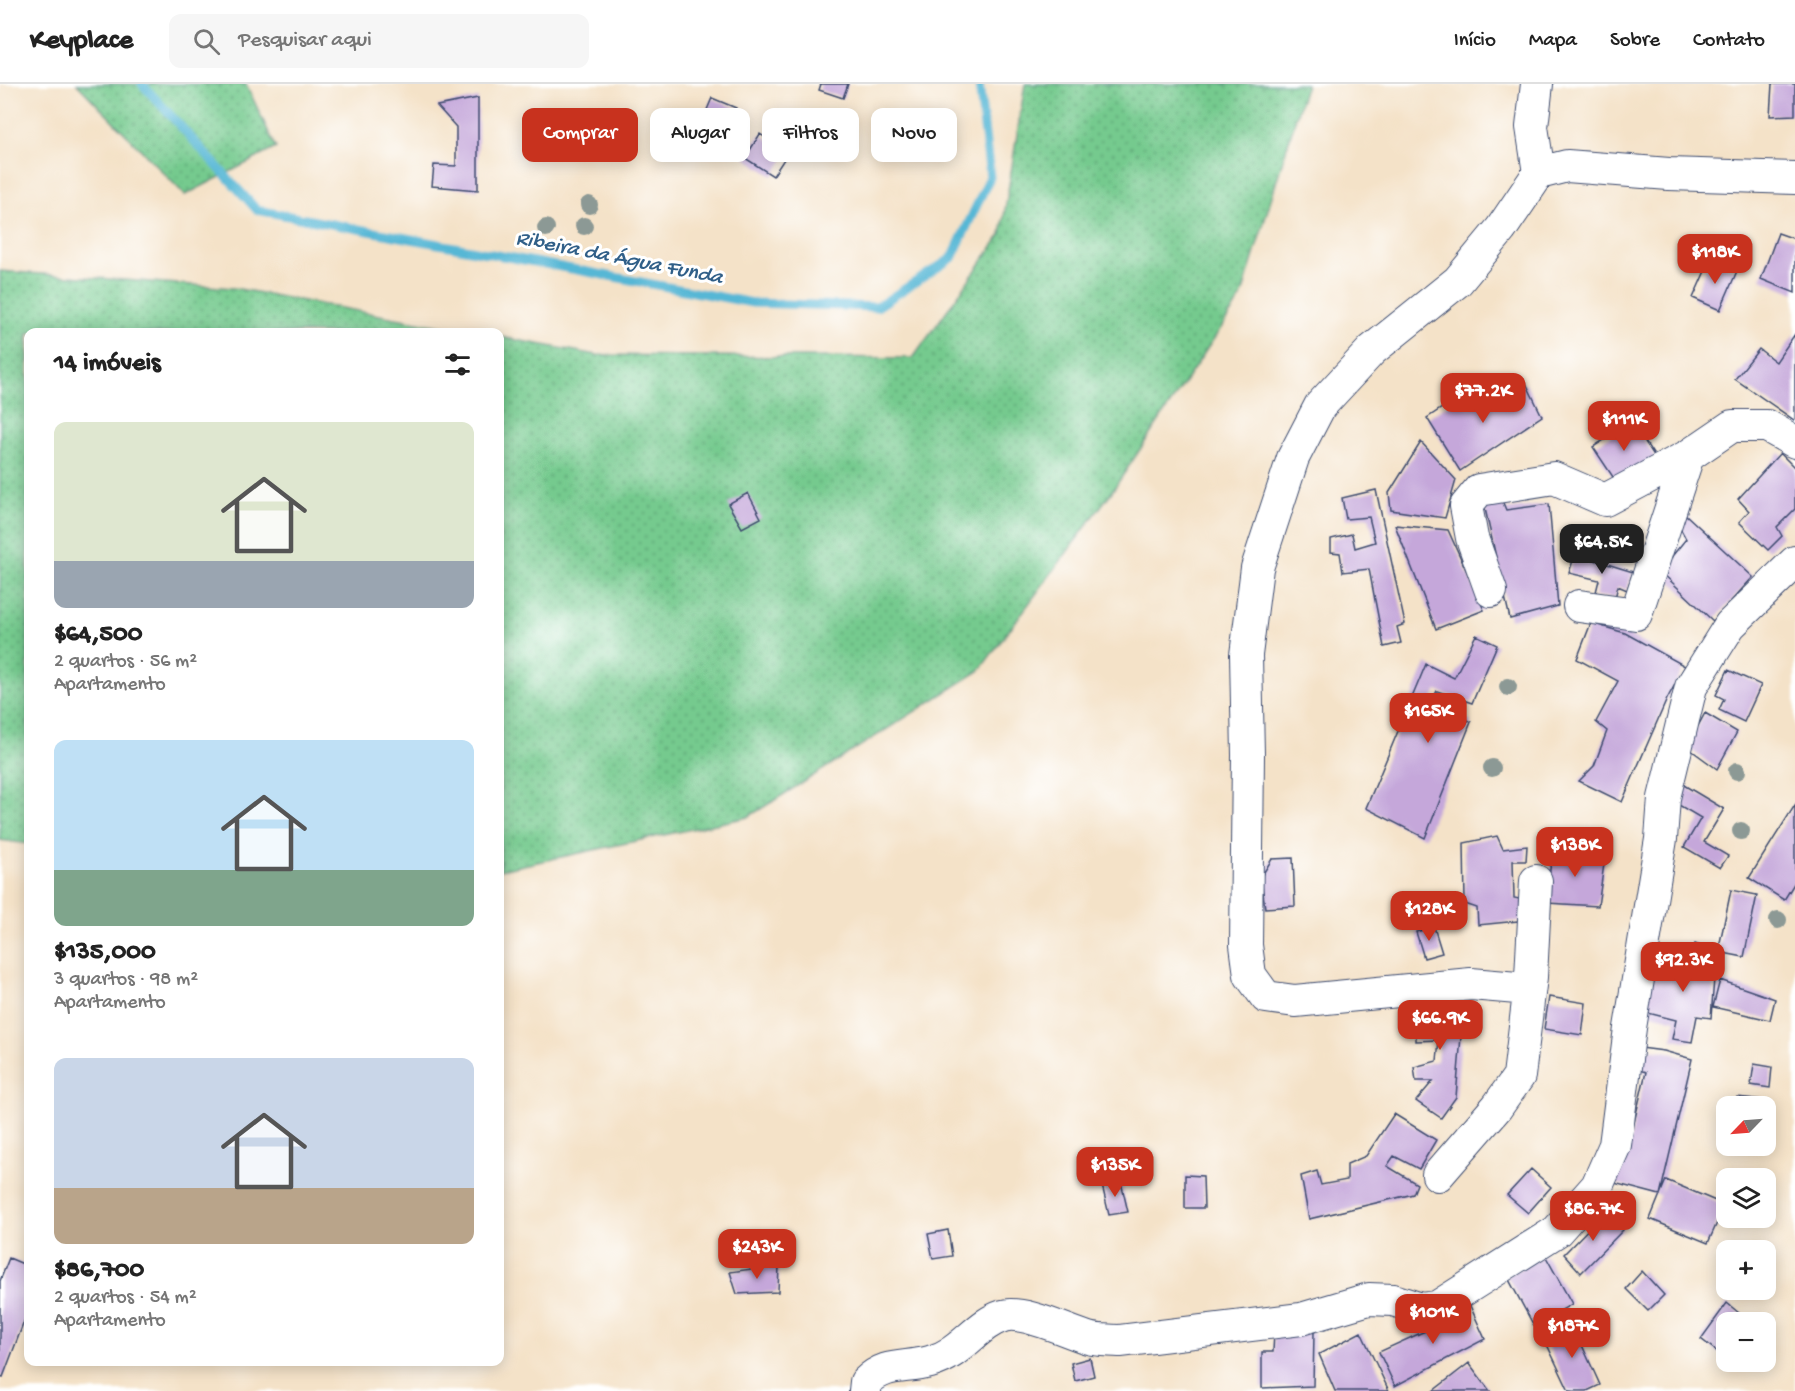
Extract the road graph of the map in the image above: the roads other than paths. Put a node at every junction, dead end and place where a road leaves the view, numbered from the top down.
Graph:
1 (1537, 84) edge
2 (1539, 173) junction
3 (1795, 178) edge
4 (1795, 442) edge
5 (1688, 456) junction
6 (1795, 562) edge
7 (1491, 591) dead end
8 (1579, 606) dead end
9 (1536, 881) dead end
10 (1529, 989) junction
11 (1438, 1175) dead end
12 (865, 1391) edge

1 - 2 street
2 - 3 street
2 - 10 street
4 - 5 street
5 - 7 street
5 - 8 street
6 - 12 street
9 - 10 street
10 - 11 street

